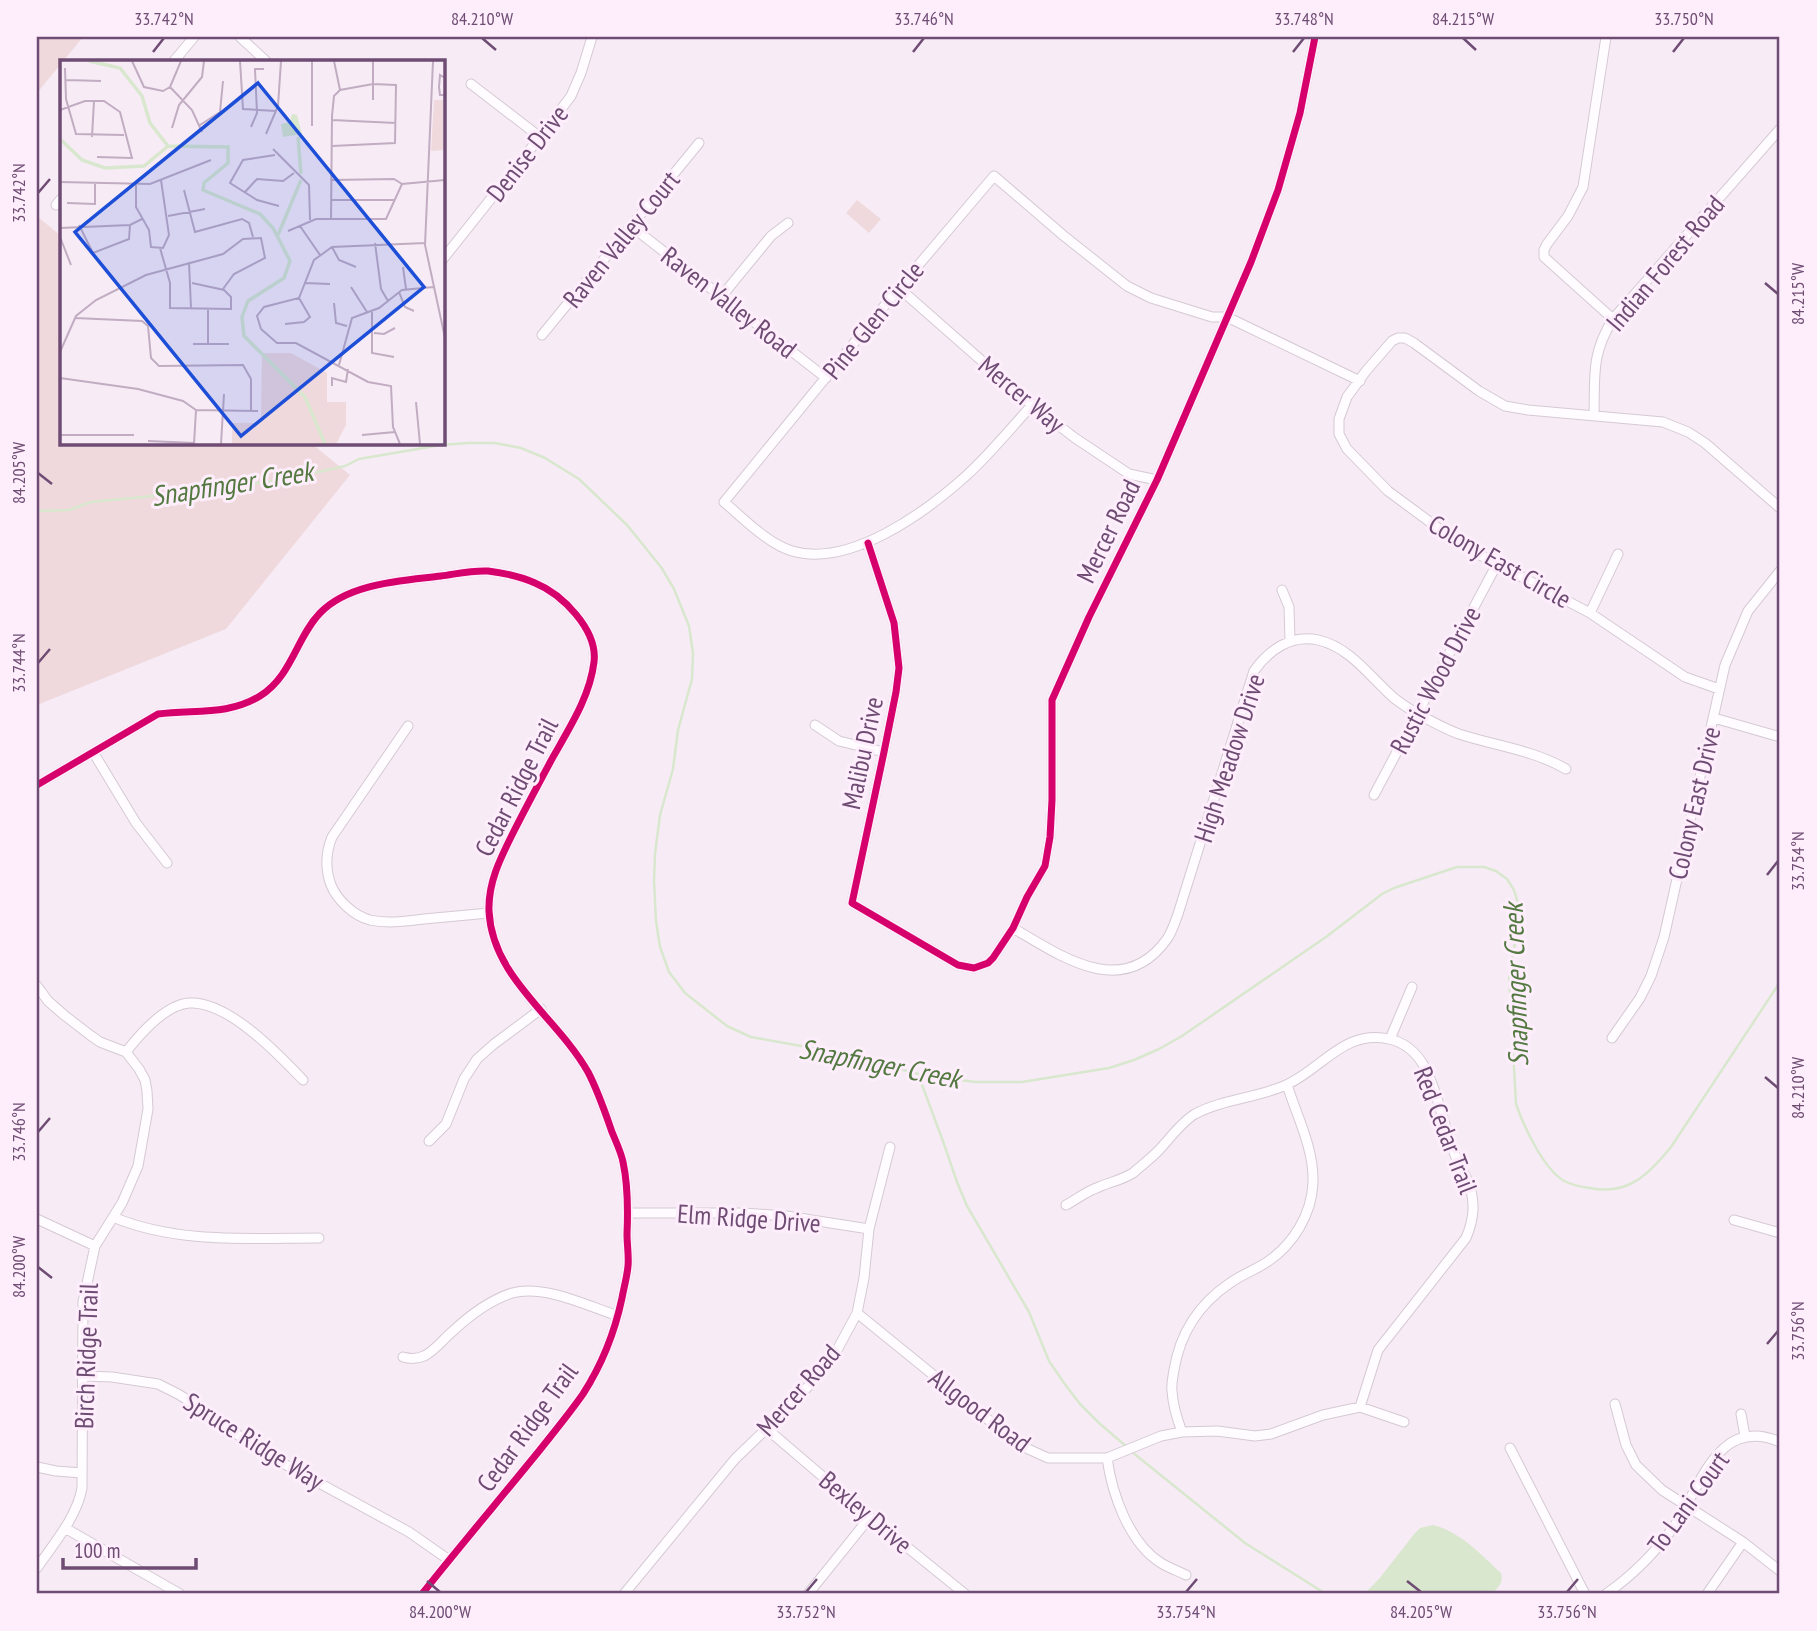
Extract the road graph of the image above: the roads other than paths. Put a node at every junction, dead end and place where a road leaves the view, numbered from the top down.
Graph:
1 (194, 37) edge
2 (240, 37) edge
3 (592, 37) edge
4 (1315, 37) edge
5 (1606, 37) edge
6 (175, 60) edge
7 (265, 60) edge
8 (471, 84) dead end
9 (1780, 129) edge
10 (540, 137) junction
11 (699, 143) dead end
12 (788, 223) dead end
13 (632, 226) junction
14 (444, 254) edge
15 (899, 288) junction
16 (721, 297) junction
17 (1227, 317) junction
18 (1613, 319) junction
19 (542, 335) dead end
20 (826, 378) junction
21 (1360, 381) junction
22 (1032, 405) junction
23 (1594, 415) junction
24 (1157, 480) junction
25 (1780, 508) edge
26 (868, 543) junction
27 (1618, 554) dead end
28 (1497, 564) junction
29 (1780, 571) edge
30 (1282, 590) dead end
31 (1590, 613) junction
32 (1290, 641) junction
33 (1719, 689) junction
34 (1417, 713) junction
35 (1714, 718) junction
36 (816, 725) dead end
37 (408, 726) dead end
38 (1780, 737) edge
39 (93, 752) junction
40 (884, 752) junction
41 (1566, 769) dead end
42 (37, 785) edge
43 (1374, 796) dead end
44 (167, 863) dead end
45 (489, 913) junction
46 (1013, 928) junction
47 (914, 939) joint
48 (37, 986) edge
49 (1412, 987) dead end
50 (541, 1009) junction
51 (1612, 1038) dead end
52 (1390, 1039) junction
53 (126, 1052) junction
54 (303, 1080) dead end
55 (1287, 1085) junction
56 (429, 1140) dead end
57 (890, 1147) dead end
58 (1066, 1205) dead end
59 (628, 1213) junction
60 (113, 1216) junction
61 (37, 1219) edge
62 (1734, 1220) dead end
63 (869, 1229) junction
64 (1780, 1233) edge
65 (319, 1238) dead end
66 (95, 1246) junction
67 (856, 1313) junction
68 (618, 1316) junction
69 (403, 1357) dead end
70 (83, 1376) junction
71 (1615, 1404) dead end
72 (1360, 1407) junction
73 (1741, 1414) dead end
74 (1404, 1422) dead end
75 (767, 1429) junction
76 (1182, 1432) junction
77 (1745, 1436) junction
78 (1780, 1442) edge
79 (1510, 1448) dead end
80 (1107, 1458) junction
81 (37, 1467) edge
82 (82, 1473) junction
83 (1685, 1505) junction
84 (870, 1517) junction
85 (65, 1528) junction
86 (1743, 1542) junction
87 (449, 1560) junction
88 (37, 1568) edge
89 (1780, 1571) edge
90 (1186, 1575) dead end
91 (180, 1594) edge
92 (422, 1594) edge
93 (624, 1594) edge
94 (808, 1594) edge
95 (965, 1594) edge
96 (1585, 1594) edge
97 (1606, 1594) edge
98 (1707, 1594) edge

1 - 6 street
2 - 7 street
3 - 10 street, Denise Drive
4 - 17 street, Mercer Road
5 - 18 street
8 - 10 street
9 - 18 street, Indian Forest Road
10 - 14 street, Denise Drive
11 - 13 street, Raven Valley Court
12 - 16 street
13 - 16 street, Raven Valley Road
13 - 19 street, Raven Valley Court
15 - 17 street, Pine Glen Circle
15 - 20 street, Pine Glen Circle
15 - 22 street, Mercer Way
16 - 20 street, Raven Valley Road
17 - 21 street, Pine Glen Circle
17 - 24 street, Mercer Road
18 - 23 street, Indian Forest Road
20 - 26 street, Pine Glen Circle
21 - 23 street, Colony East Circle
21 - 28 street, Colony East Circle
22 - 24 street, Mercer Way
22 - 26 street, Pine Glen Circle
23 - 25 street, Colony East Circle
24 - 46 street, Mercer Road
26 - 40 street, Malibu Drive
27 - 31 street
28 - 31 street, Colony East Circle
28 - 34 street, Rustic Wood Drive
29 - 33 street, Colony East Drive
30 - 32 street
31 - 33 street, Colony East Circle
32 - 34 street
32 - 46 street, High Meadow Drive
33 - 35 street, Colony East Drive
34 - 41 street
34 - 43 street, Rustic Wood Drive
35 - 38 street
35 - 51 street, Colony East Drive
36 - 40 street
37 - 45 street
39 - 42 street, Cedar Ridge Trail
39 - 44 street
39 - 45 street, Cedar Ridge Trail
40 - 47 street, Malibu Drive
45 - 50 street, Cedar Ridge Trail
46 - 47 street, Mercer Road
48 - 53 street
49 - 52 street
50 - 56 street
50 - 59 street, Cedar Ridge Trail
52 - 55 street, Red Cedar Trail
52 - 72 street, Red Cedar Trail
53 - 54 street
53 - 60 street, Birch Ridge Trail
55 - 58 street, Red Cedar Trail
55 - 76 street
57 - 63 street, Mercer Road
59 - 63 street, Elm Ridge Drive
59 - 68 street, Cedar Ridge Trail
60 - 65 street
60 - 66 street, Birch Ridge Trail
61 - 66 street
62 - 64 street
63 - 67 street, Mercer Road
66 - 70 street, Birch Ridge Trail
67 - 75 street, Mercer Road
67 - 80 street, Allgood Road
68 - 69 street
68 - 87 street, Cedar Ridge Trail
70 - 82 street, Birch Ridge Trail
70 - 87 street, Spruce Ridge Way
71 - 83 street
72 - 74 street
72 - 76 street, Allgood Road
73 - 77 street
75 - 84 street, Bexley Drive
75 - 93 street, Mercer Road
76 - 80 street, Allgood Road
77 - 78 street, To Lani Court
77 - 83 street, To Lani Court
79 - 96 street
80 - 90 street
81 - 82 street
82 - 85 street, Birch Ridge Trail
83 - 86 street
83 - 97 street, To Lani Court
84 - 94 street
84 - 95 street, Bexley Drive
85 - 88 street, Birch Ridge Trail
85 - 91 street
86 - 89 street
86 - 98 street
87 - 92 street, Cedar Ridge Trail

